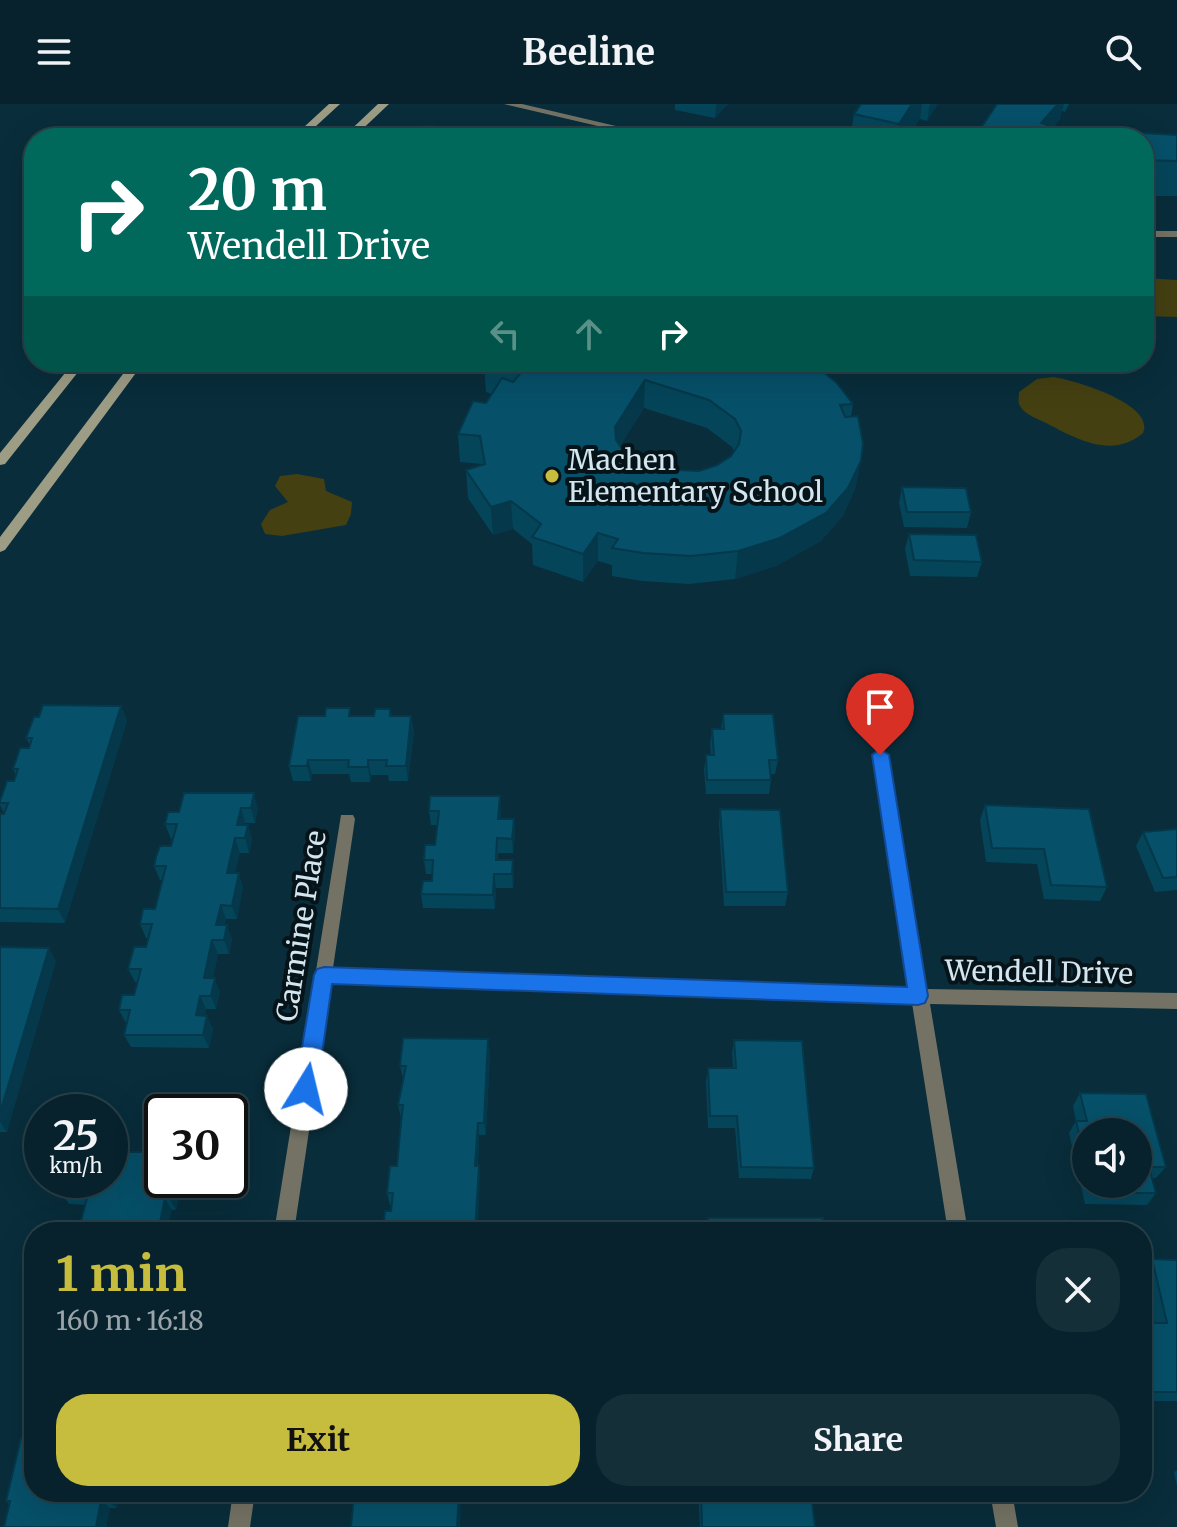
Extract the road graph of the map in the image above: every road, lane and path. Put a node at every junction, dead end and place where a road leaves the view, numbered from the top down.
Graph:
1 (335, 104) edge
2 (384, 104) edge
3 (509, 104) edge
4 (308, 128) edge
5 (358, 128) edge
6 (617, 128) edge
7 (1154, 234) edge
8 (1177, 234) edge
9 (72, 372) edge
10 (131, 372) edge
11 (0, 461) edge
12 (0, 547) edge
13 (880, 755) dead end
14 (347, 819) dead end
15 (324, 975) junction
16 (918, 996) junction
17 (1177, 1001) edge
18 (286, 1222) edge
19 (956, 1222) edge
20 (243, 1502) edge
21 (1003, 1502) edge
22 (239, 1527) edge
23 (1007, 1527) edge

1 - 4 main road
2 - 5 main road
3 - 6 street
7 - 8 street
9 - 11 main road
10 - 12 main road
13 - 16 street
14 - 15 street, Carmine Place
15 - 16 street, Wendell Drive
15 - 18 street, Carmine Place
16 - 17 street, Wendell Drive
16 - 19 street
20 - 22 street
21 - 23 street

